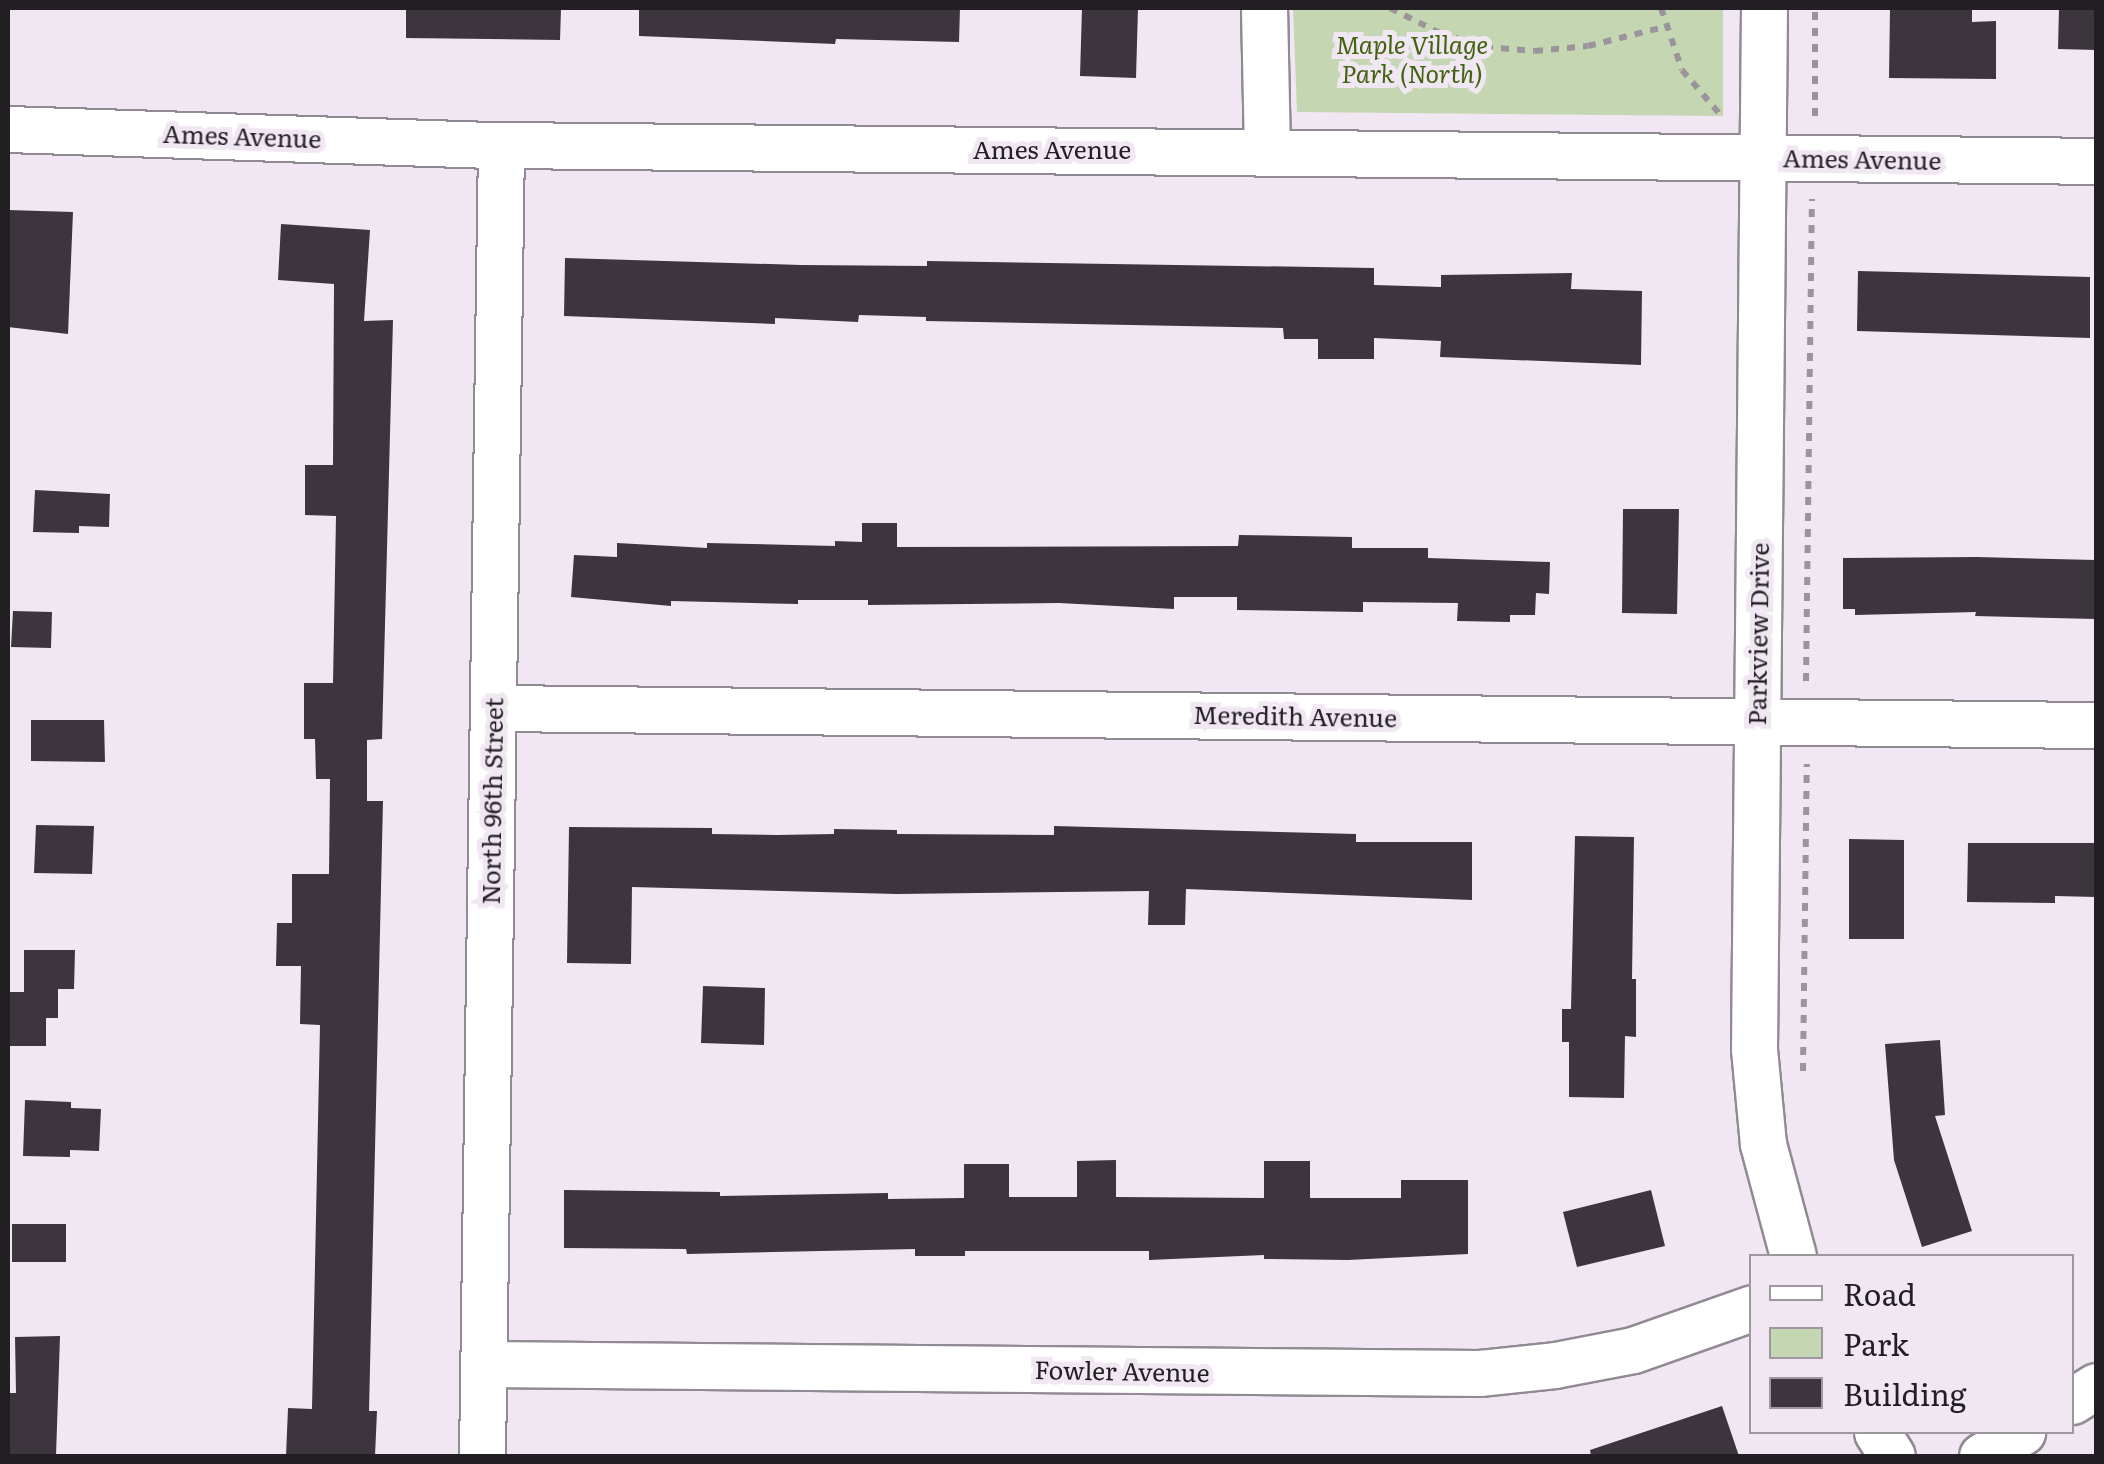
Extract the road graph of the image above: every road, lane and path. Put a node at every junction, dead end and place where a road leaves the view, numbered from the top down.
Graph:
1 (1264, 8) edge
2 (1390, 8) edge
3 (1661, 8) edge
4 (1764, 8) edge
5 (1815, 8) edge
6 (1664, 28) junction
7 (1728, 121) dead end
8 (1815, 121) dead end
9 (8, 128) edge
10 (501, 145) junction
11 (1267, 151) junction
12 (1762, 158) junction
13 (2096, 161) edge
14 (1812, 193) dead end
15 (1806, 687) dead end
16 (494, 708) junction
17 (1758, 721) junction
18 (2096, 725) edge
19 (1807, 759) dead end
20 (1804, 1086) dead end
21 (1791, 1254) edge
22 (1749, 1309) edge
23 (484, 1364) junction
24 (2096, 1386) edge
25 (2074, 1400) edge
26 (1878, 1434) edge
27 (2019, 1434) edge
28 (482, 1456) edge
29 (1892, 1456) edge
30 (1982, 1456) edge

1 - 11 street
2 - 6 path
3 - 6 path
4 - 12 street, Parkview Drive
5 - 8 path
6 - 7 path
9 - 10 street, Ames Avenue
10 - 11 street, Ames Avenue
10 - 16 street, North 96th Street
11 - 12 street, Ames Avenue
12 - 13 street, Ames Avenue
12 - 17 street, Parkview Drive
14 - 15 path
16 - 17 street, Meredith Avenue
16 - 23 street, North 96th Street
17 - 18 street, Meredith Avenue
17 - 21 street, Parkview Drive
19 - 20 path
22 - 23 street, Fowler Avenue
23 - 28 street, North 96th Street
24 - 25 street
26 - 29 street
27 - 30 street

